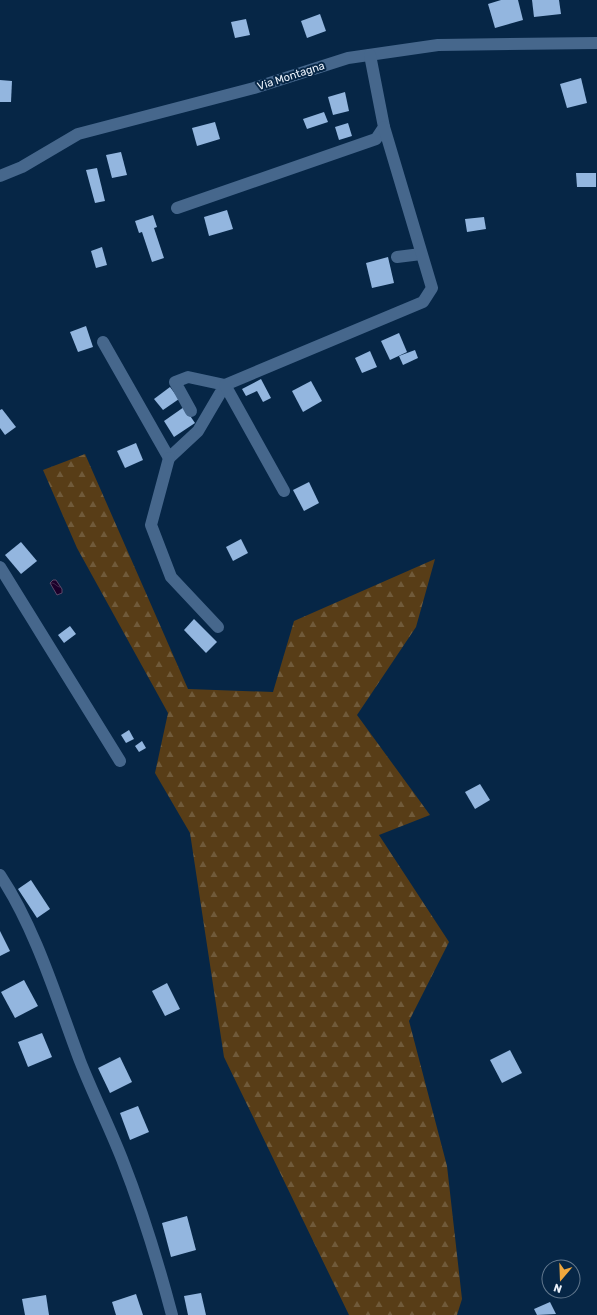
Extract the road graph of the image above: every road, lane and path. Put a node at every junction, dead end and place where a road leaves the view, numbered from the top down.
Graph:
1 (597, 43) edge
2 (370, 55) junction
3 (384, 127) junction
4 (0, 176) edge
5 (177, 208) dead end
6 (421, 254) junction
7 (397, 258) dead end
8 (103, 342) dead end
9 (225, 385) junction
10 (191, 411) dead end
11 (169, 458) junction
12 (284, 491) dead end
13 (0, 567) edge
14 (218, 627) dead end
15 (120, 762) dead end
16 (0, 874) edge
17 (172, 1315) edge

1 - 2 street, Via Montagna
2 - 3 street
2 - 4 street, Via Montagna
3 - 5 street
3 - 6 street
6 - 7 street
6 - 9 street
8 - 11 street
9 - 10 street
9 - 11 street
9 - 12 street
11 - 14 street
13 - 15 street
16 - 17 street

